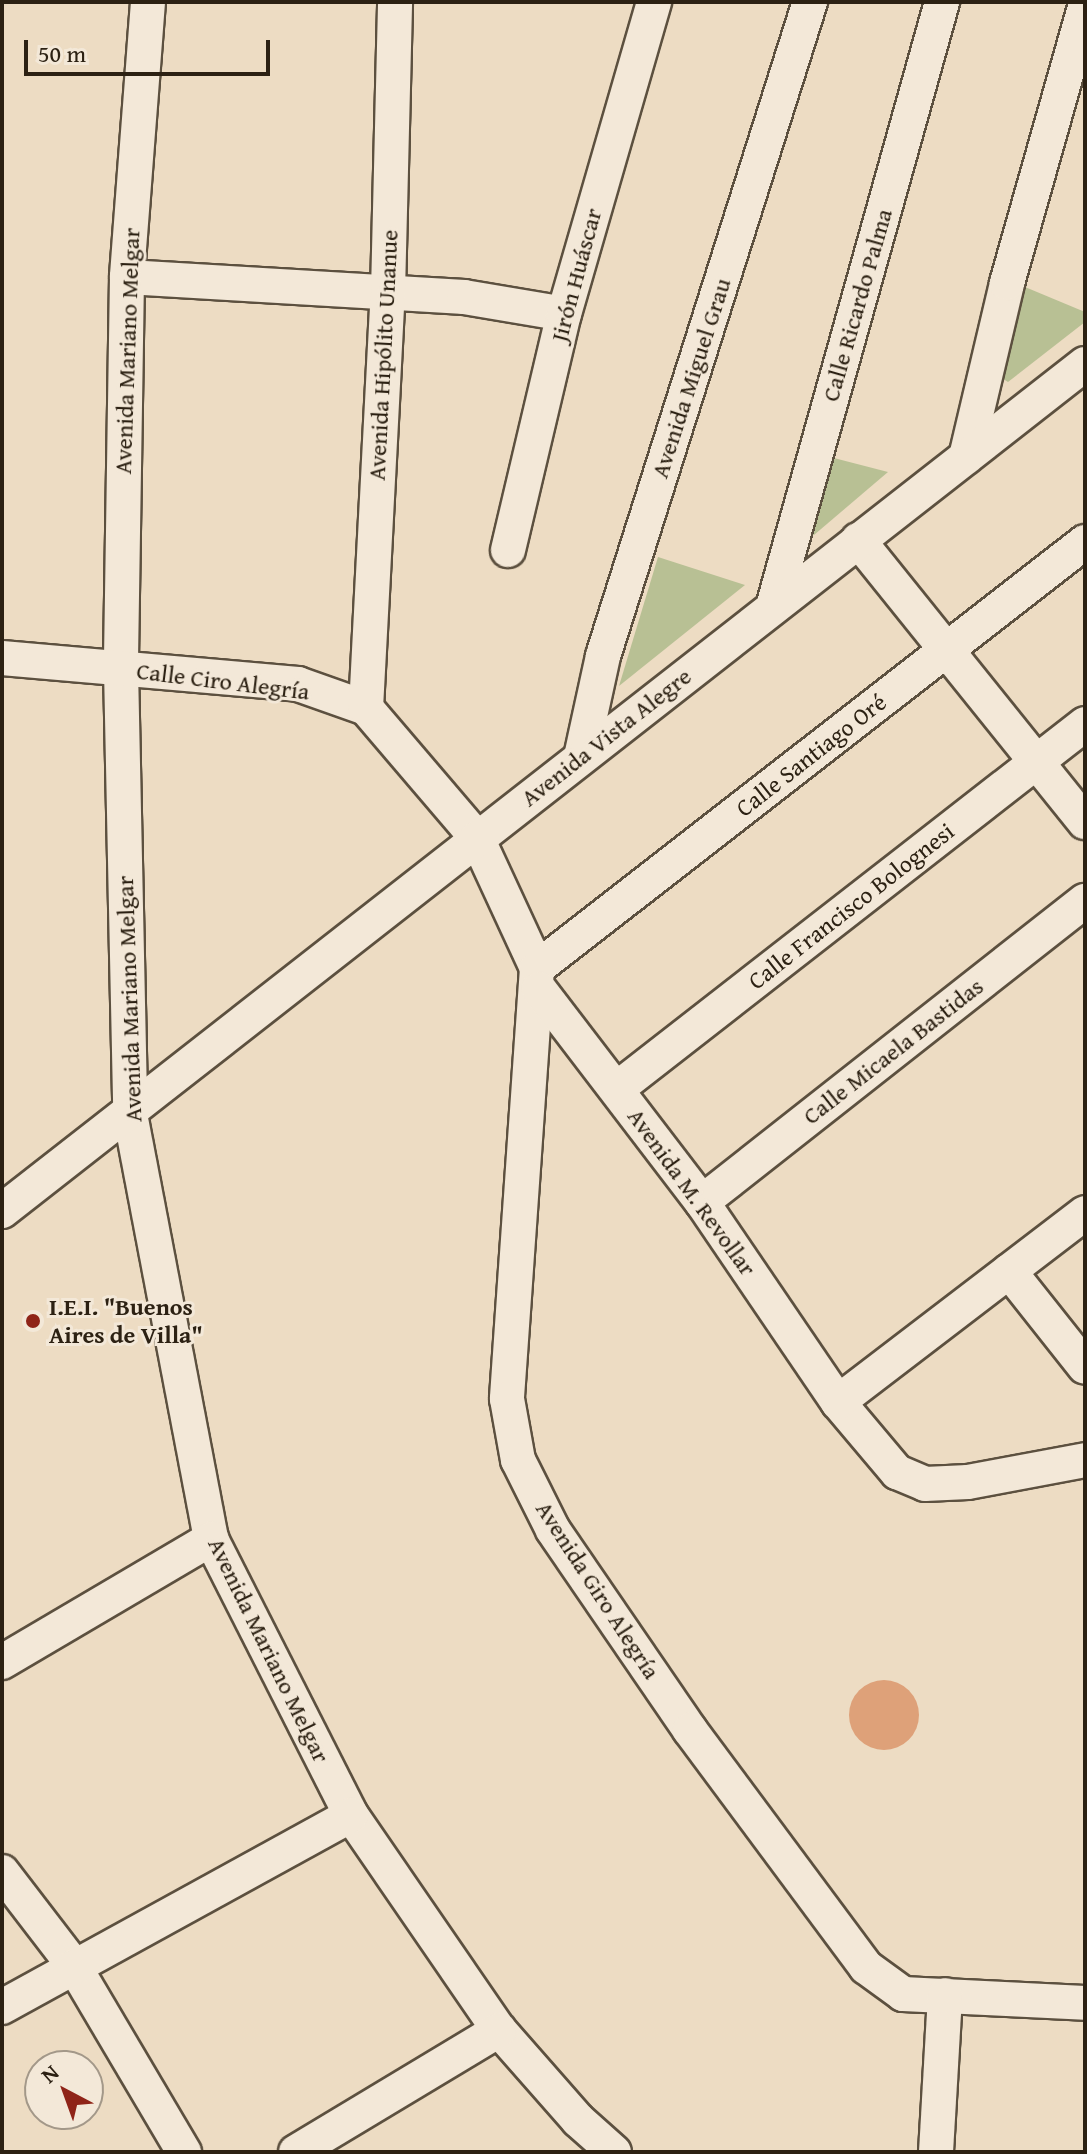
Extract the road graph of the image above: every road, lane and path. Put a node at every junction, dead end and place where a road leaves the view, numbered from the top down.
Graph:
1 (148, 2) edge
2 (395, 2) edge
3 (654, 2) edge
4 (810, 2) edge
5 (942, 2) edge
6 (1085, 7) edge
7 (127, 277) junction
8 (388, 292) junction
9 (564, 314) junction
10 (1085, 364) edge
11 (966, 457) junction
12 (858, 540) junction
13 (1085, 542) edge
14 (508, 550) dead end
15 (773, 607) junction
16 (946, 650) junction
17 (2, 658) edge
18 (121, 669) junction
19 (366, 708) junction
20 (1085, 724) edge
21 (581, 757) junction
22 (1037, 762) junction
23 (1085, 822) edge
24 (477, 838) junction
25 (1085, 901) edge
26 (538, 978) junction
27 (618, 1088) junction
28 (130, 1114) junction
29 (702, 1202) junction
30 (2, 1211) edge
31 (1085, 1213) edge
32 (1009, 1271) junction
33 (1085, 1367) edge
34 (838, 1402) junction
35 (1085, 1460) edge
36 (211, 1539) junction
37 (2, 1662) edge
38 (351, 1815) junction
39 (2, 1872) edge
40 (74, 1966) junction
41 (945, 1995) junction
42 (1085, 2003) edge
43 (2, 2007) edge
44 (499, 2030) junction
45 (184, 2152) edge
46 (296, 2152) edge
47 (614, 2152) edge
48 (936, 2152) edge

1 - 7 street, Avenida Mariano Melgar
2 - 8 street, Avenida Hipólito Unanue
3 - 9 street, Jirón Huáscar
4 - 21 street, Avenida Miguel Grau
5 - 15 street, Calle Ricardo Palma
6 - 11 street
7 - 8 street
7 - 18 street, Avenida Mariano Melgar
8 - 9 street
8 - 19 street, Avenida Hipólito Unanue
9 - 14 street, Jirón Huáscar
10 - 11 street, Avenida Vista Alegre
11 - 12 street, Avenida Vista Alegre
12 - 15 street, Avenida Vista Alegre
12 - 16 street
13 - 16 street, Calle Santiago Oré
15 - 21 street, Avenida Vista Alegre
16 - 22 street
16 - 26 street, Calle Santiago Oré
17 - 18 street, Calle Ciro Alegría
18 - 19 street, Calle Ciro Alegría
18 - 28 street, Avenida Mariano Melgar
19 - 24 street
20 - 22 street, Calle Francisco Bolognesi
21 - 24 street, Avenida Vista Alegre
22 - 23 street
22 - 27 street, Calle Francisco Bolognesi
24 - 26 street, Avenida Giro Alegría
24 - 28 street, Avenida Vista Alegre
25 - 29 street, Calle Micaela Bastidas
26 - 27 street, Avenida M. Revollar
26 - 41 street, Avenida Giro Alegría
27 - 29 street, Avenida M. Revollar
28 - 30 street, Avenida Vista Alegre
28 - 36 street, Avenida Mariano Melgar
29 - 34 street, Avenida M. Revollar
31 - 32 street
32 - 33 street
32 - 34 street
34 - 35 street, Avenida M. Revollar
36 - 37 street
36 - 38 street, Avenida Mariano Melgar
38 - 40 street
38 - 44 street, Avenida Mariano Melgar
39 - 40 street
40 - 43 street
40 - 45 street
41 - 42 street, Avenida Giro Alegría
41 - 48 street
44 - 46 street
44 - 47 street, Avenida Mariano Melgar

